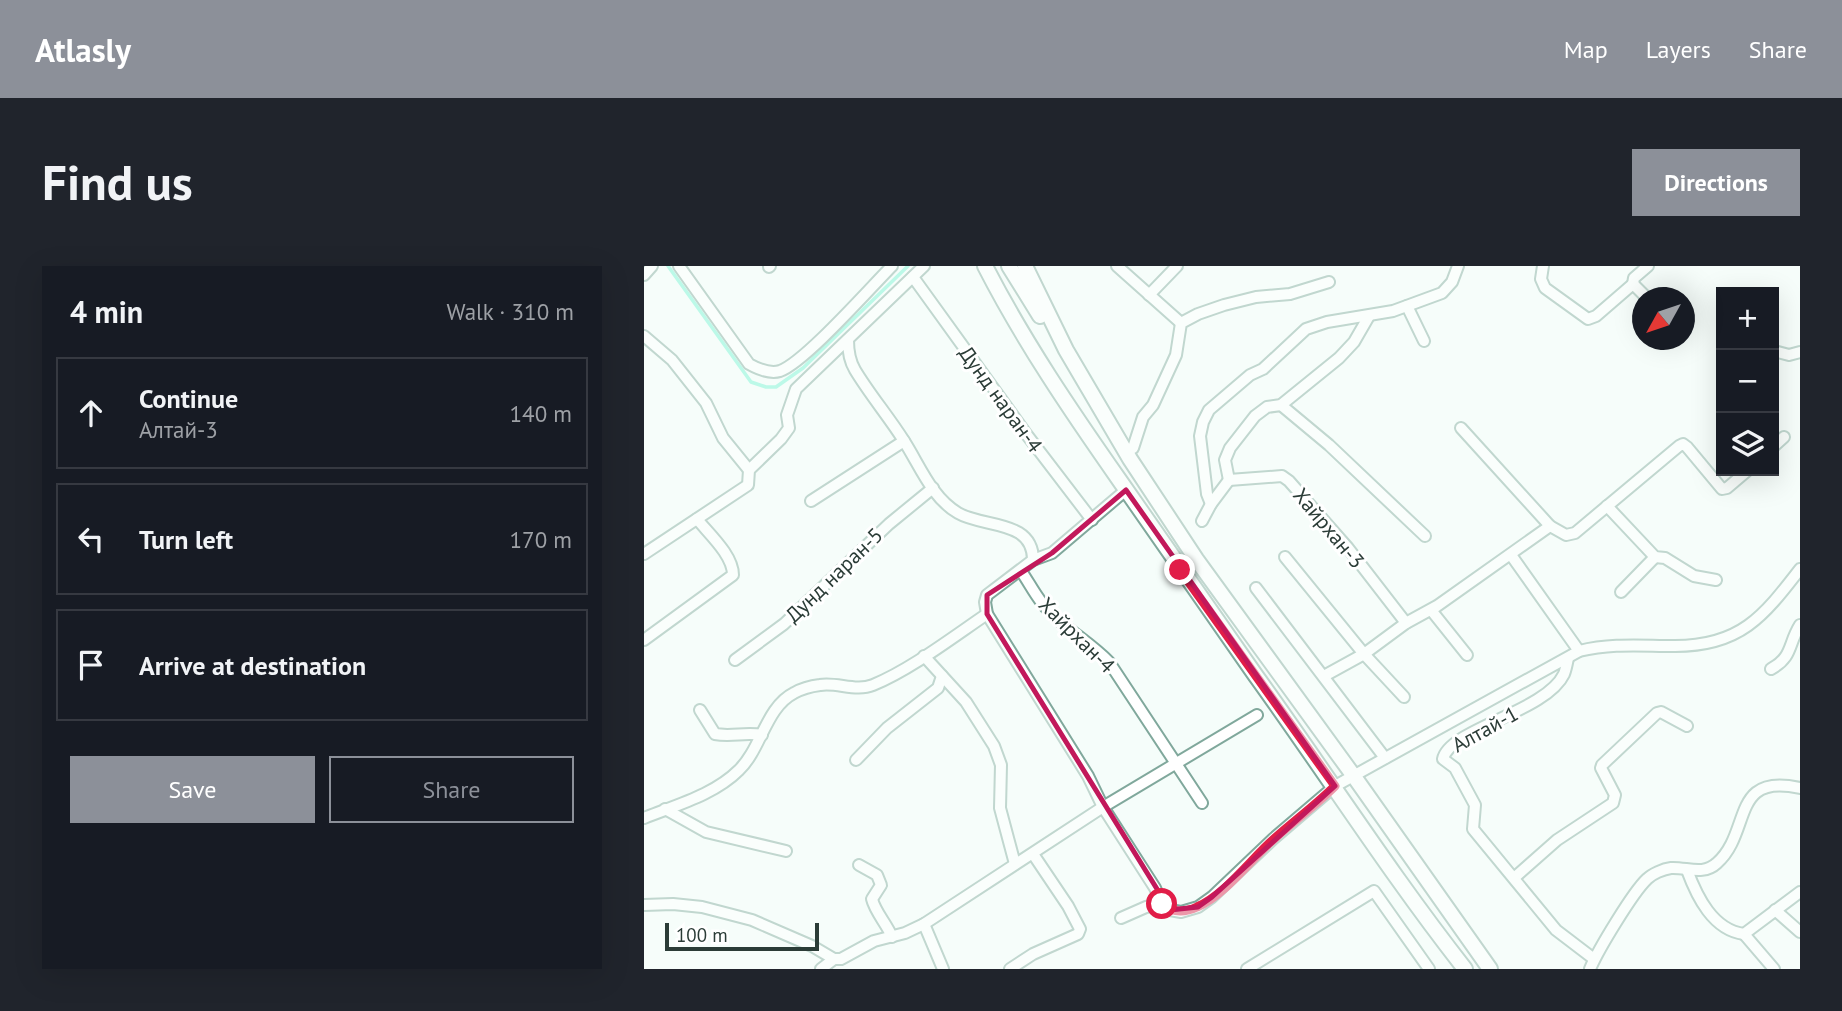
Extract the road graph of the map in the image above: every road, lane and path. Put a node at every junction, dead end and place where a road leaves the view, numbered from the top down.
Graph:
1 (652, 266) edge
2 (679, 266) edge
3 (892, 266) edge
4 (924, 266) edge
5 (985, 266) edge
6 (1009, 266) edge
7 (1025, 266) edge
8 (1117, 266) edge
9 (1177, 266) edge
10 (1458, 266) edge
11 (1543, 266) edge
12 (1648, 266) edge
13 (644, 275) edge
14 (913, 277) junction
15 (1329, 282) dead end
16 (1633, 284) junction
17 (1636, 287) edge
18 (1149, 295) junction
19 (1407, 306) junction
20 (1369, 316) junction
21 (1181, 323) junction
22 (644, 336) edge
23 (848, 340) junction
24 (1424, 341) dead end
25 (1779, 352) edge
26 (1800, 352) edge
27 (1281, 405) junction
28 (1461, 428) dead end
29 (1784, 438) dead end
30 (904, 441) junction
31 (1779, 442) edge
32 (1132, 453) junction
33 (749, 470) junction
34 (1741, 476) edge
35 (1229, 480) junction
36 (933, 488) junction
37 (1126, 490) junction
38 (811, 501) dead end
39 (1211, 504) junction
40 (1607, 506) junction
41 (697, 519) junction
42 (1092, 520) junction
43 (1202, 521) dead end
44 (1550, 526) junction
45 (1425, 536) dead end
46 (644, 554) edge
47 (1511, 555) junction
48 (1285, 557) dead end
49 (1655, 557) junction
50 (1033, 560) junction
51 (1800, 569) edge
52 (1021, 570) junction
53 (1716, 580) dead end
54 (1256, 588) dead end
55 (1621, 592) dead end
56 (1431, 610) junction
57 (986, 614) junction
58 (1406, 623) junction
59 (1800, 625) edge
60 (644, 640) edge
61 (1579, 651) junction
62 (1364, 654) junction
63 (1467, 655) dead end
64 (924, 656) junction
65 (1568, 658) junction
66 (735, 660) dead end
67 (1771, 669) dead end
68 (942, 676) junction
69 (1324, 676) junction
70 (1404, 697) dead end
71 (700, 710) dead end
72 (1257, 715) dead end
73 (1687, 726) dead end
74 (762, 735) junction
75 (1385, 758) junction
76 (856, 760) dead end
77 (1177, 764) junction
78 (1353, 775) junction
79 (1335, 786) junction
80 (1800, 788) edge
81 (1202, 803) dead end
82 (1103, 807) junction
83 (665, 809) junction
84 (644, 818) edge
85 (786, 850) dead end
86 (1033, 854) junction
87 (1015, 864) junction
88 (859, 865) dead end
89 (1687, 870) junction
90 (1514, 878) junction
91 (1800, 892) edge
92 (1162, 904) junction
93 (644, 905) edge
94 (1775, 910) junction
95 (1121, 918) dead end
96 (923, 924) junction
97 (1800, 932) edge
98 (1744, 934) junction
99 (892, 937) junction
100 (834, 959) junction
101 (1592, 964) edge
102 (821, 969) edge
103 (943, 969) edge
104 (1010, 969) edge
105 (1247, 969) edge
106 (1429, 969) edge
107 (1465, 969) edge
108 (1490, 969) edge
109 (1774, 969) edge

1 - 13 street
2 - 3 street
4 - 14 street
5 - 37 main road
6 - 32 main road
7 - 32 main road
8 - 18 street
9 - 18 street
10 - 19 street
11 - 16 street
12 - 16 street
14 - 23 street
14 - 42 street, Дунд наран-4
15 - 21 street
16 - 17 street
18 - 21 street
19 - 20 street
19 - 24 street
20 - 27 street
20 - 39 street
21 - 32 street
22 - 33 street
23 - 30 street
23 - 33 street
25 - 26 street
27 - 35 street
27 - 45 street
28 - 44 street
29 - 31 street
30 - 36 street
30 - 38 street
32 - 78 main road
33 - 41 street
34 - 40 street
35 - 39 street
35 - 58 street, Хайрхан-3
36 - 50 street
36 - 66 street, Дунд наран-5
37 - 42 street
37 - 79 main road
39 - 43 street
40 - 44 street
40 - 49 street
41 - 46 street
41 - 60 street
42 - 50 street
44 - 47 street
47 - 56 street
47 - 61 street
48 - 62 street
49 - 53 street
49 - 55 street
50 - 52 street
51 - 61 street
52 - 57 street
52 - 77 street, Хайрхан-4
54 - 69 street
56 - 58 street
56 - 63 street
57 - 64 street
57 - 82 street
58 - 62 street
59 - 67 street
61 - 65 street
62 - 69 street
62 - 70 street
64 - 68 street
64 - 74 street
65 - 75 street
65 - 90 street, Алтай-1
68 - 76 street
68 - 87 street
69 - 75 street
71 - 74 street
72 - 77 street
73 - 90 street
74 - 83 street
75 - 78 street
77 - 81 street, Хайрхан-4
77 - 82 street
78 - 79 street
78 - 108 main road
79 - 92 street
79 - 107 main road
80 - 89 street, Алтай-1
82 - 86 street
82 - 92 street
83 - 84 street
83 - 85 street
86 - 87 street
86 - 104 street
87 - 96 street
88 - 99 street
89 - 98 street
89 - 101 street, Алтай-1
90 - 101 street, Алтай-1
91 - 94 street
92 - 95 street
93 - 100 street
94 - 97 street
94 - 98 street
96 - 99 street
96 - 103 street
98 - 109 street
99 - 100 street
100 - 102 street
105 - 106 street

